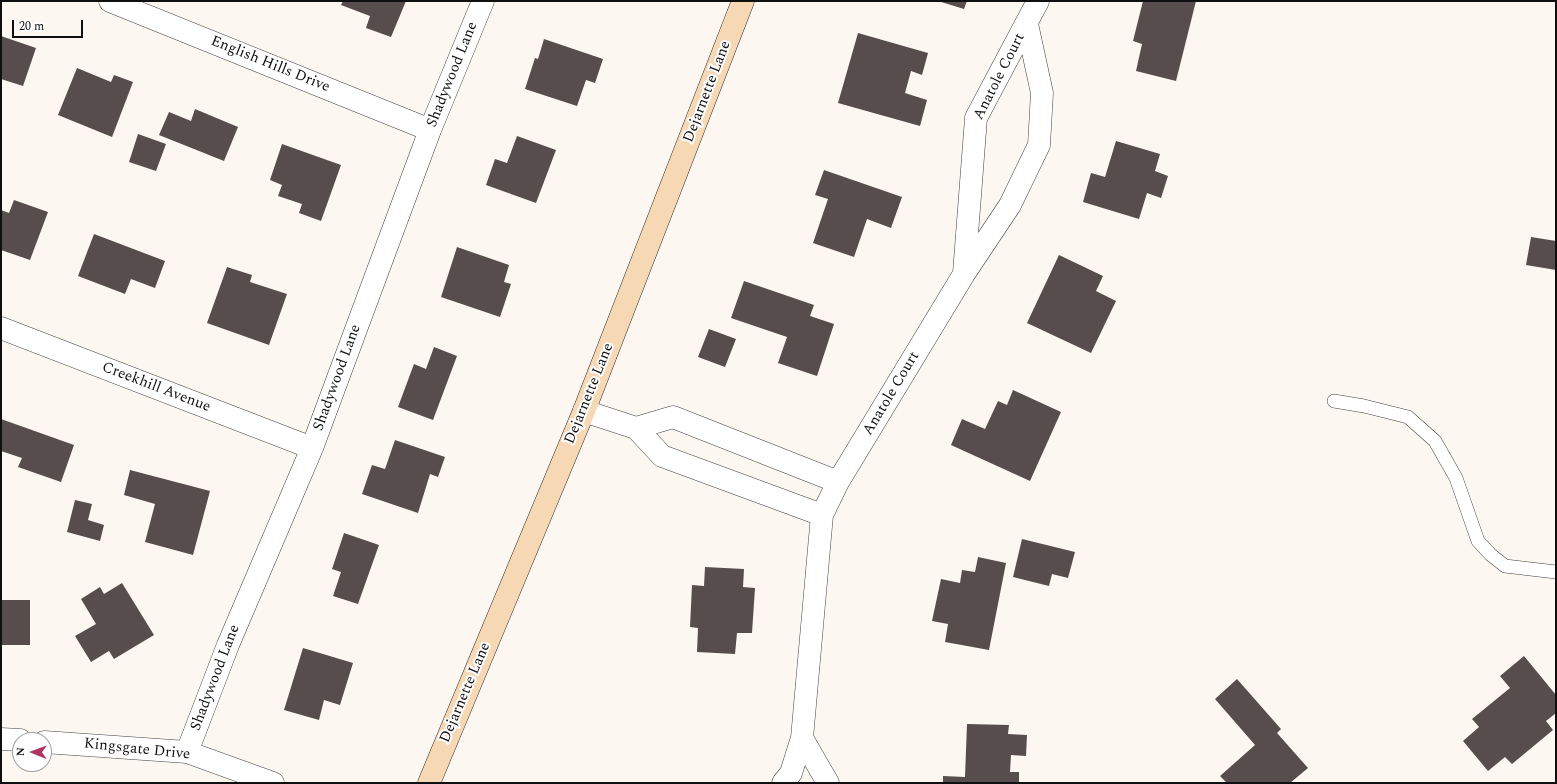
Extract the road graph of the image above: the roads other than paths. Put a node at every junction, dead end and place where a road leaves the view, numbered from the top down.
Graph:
1 (110, 1) edge
2 (482, 1) edge
3 (743, 1) edge
4 (1038, 1) edge
5 (1027, 24) junction
6 (430, 130) junction
7 (964, 274) junction
8 (1, 328) edge
9 (1334, 401) dead end
10 (584, 411) junction
11 (636, 428) junction
12 (312, 448) junction
13 (838, 482) junction
14 (822, 515) junction
15 (1556, 572) edge
16 (802, 738) junction
17 (1, 739) edge
18 (12, 740) edge
19 (52, 743) edge
20 (187, 752) junction
21 (273, 783) edge
22 (428, 783) edge
23 (783, 783) edge
24 (828, 783) edge

1 - 6 street, English Hills Drive
2 - 6 street, Shadywood Lane
3 - 10 main road, Dejarnette Lane
4 - 5 street, Anatole Court
5 - 7 street, Anatole Court
5 - 7 street, Anatole Court
6 - 12 street, Shadywood Lane
7 - 13 street, Anatole Court
8 - 12 street, Creekhill Avenue
9 - 15 lane
10 - 11 street
10 - 22 main road, Dejarnette Lane
11 - 13 street
11 - 14 street
12 - 20 street, Shadywood Lane
13 - 14 street, Anatole Court
14 - 16 street, Anatole Court
16 - 23 street, Anatole Court
16 - 24 street
17 - 18 street
19 - 20 street, Kingsgate Drive
20 - 21 street, Kingsgate Drive

